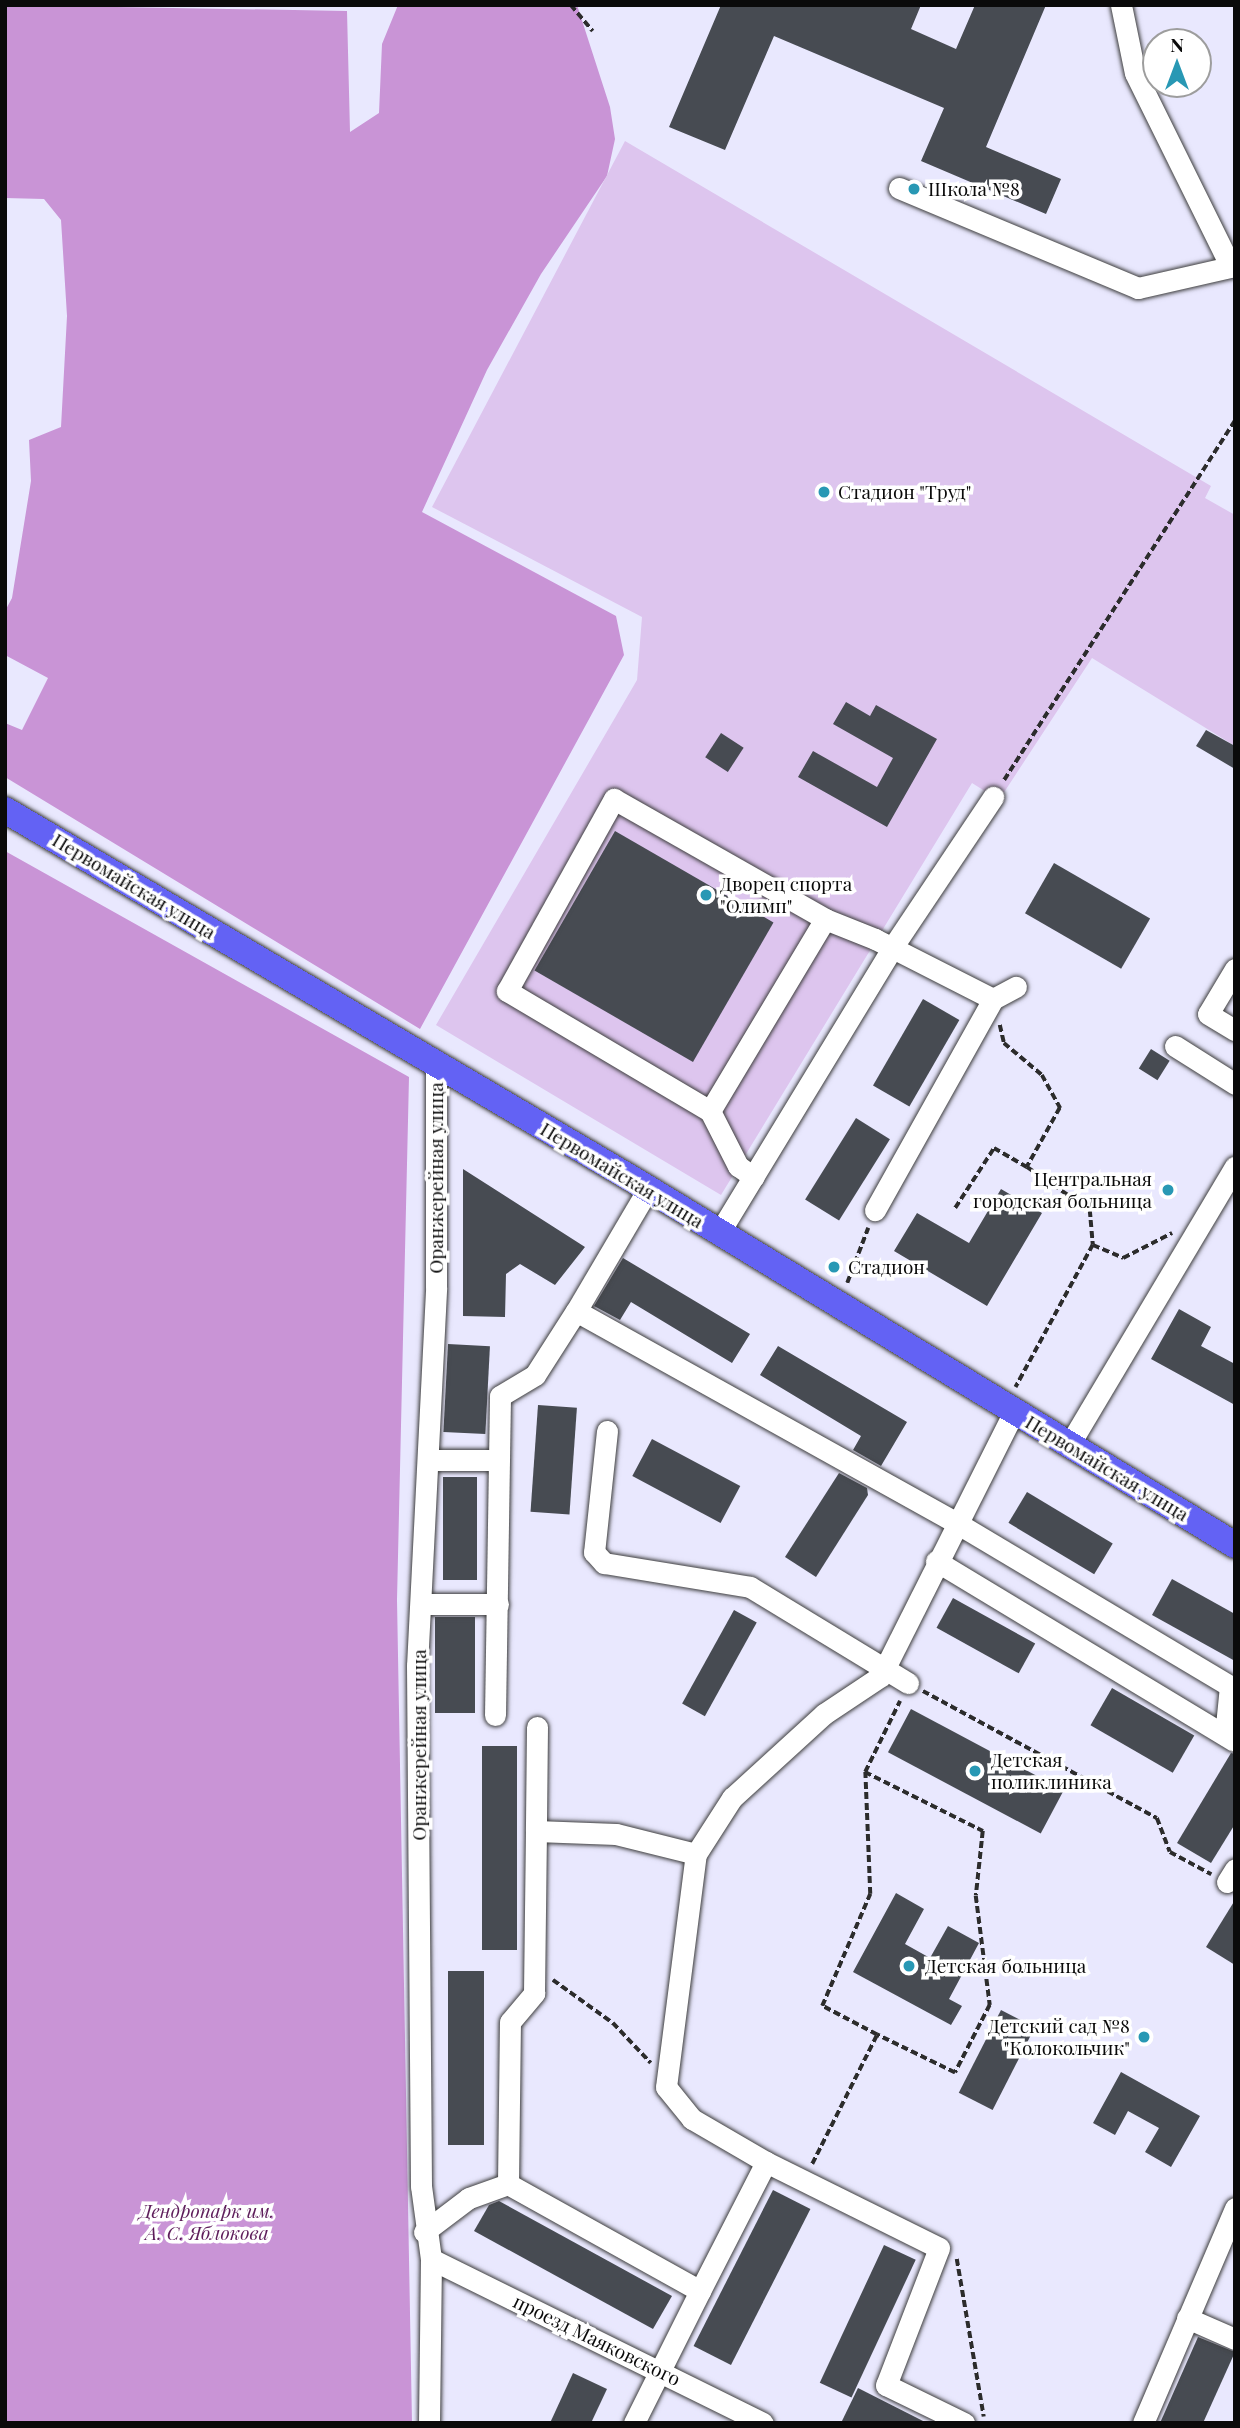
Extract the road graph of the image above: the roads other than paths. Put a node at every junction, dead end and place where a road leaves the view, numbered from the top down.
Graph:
1 (1121, 5) edge
2 (900, 188) dead end
3 (1233, 266) edge
4 (993, 797) road end
5 (5, 810) edge
6 (825, 919) junction
7 (892, 948) junction
8 (1235, 969) edge
9 (1016, 986) dead end
10 (993, 999) junction
11 (1235, 1030) edge
12 (1175, 1046) dead end
13 (436, 1066) junction
14 (1235, 1084) edge
15 (710, 1111) junction
16 (1235, 1167) edge
17 (754, 1177) junction
18 (648, 1189) junction
19 (874, 1210) road end
20 (719, 1233) junction
21 (576, 1311) junction
22 (1015, 1399) junction
23 (607, 1431) dead end
24 (1069, 1444) junction
25 (428, 1460) junction
26 (499, 1460) junction
27 (960, 1525) junction
28 (1235, 1545) edge
29 (936, 1561) junction
30 (421, 1604) junction
31 (498, 1604) junction
32 (887, 1667) junction
33 (908, 1684) road end
34 (495, 1715) dead end
35 (537, 1727) dead end
36 (1230, 1738) edge
37 (536, 1831) junction
38 (696, 1854) junction
39 (766, 2162) junction
40 (509, 2185) junction
41 (1235, 2207) edge
42 (424, 2232) junction
43 (431, 2259) junction
44 (700, 2291) junction
45 (1186, 2318) junction
46 (1235, 2339) edge
47 (660, 2370) junction
48 (429, 2423) edge
49 (634, 2423) edge
50 (763, 2423) edge
51 (964, 2423) edge
52 (1143, 2423) edge

1 - 3 street
2 - 3 street
4 - 7 street
5 - 13 main road, Первомайская улица
6 - 7 street
6 - 15 street
6 - 15 street
7 - 10 street
7 - 17 street
8 - 11 street
9 - 10 street
10 - 19 street
12 - 14 street
13 - 18 main road, Первомайская улица
13 - 25 street, Оранжерейная улица
15 - 17 street
16 - 24 street
17 - 20 street
18 - 20 main road, Первомайская улица
18 - 21 street
20 - 22 main road, Первомайская улица
21 - 26 street
21 - 27 street
22 - 24 main road, Первомайская улица
22 - 27 street
23 - 32 street
24 - 28 main road, Первомайская улица
25 - 26 street
25 - 30 street, Оранжерейная улица
26 - 31 street
27 - 29 street
27 - 36 street
29 - 32 street
29 - 36 street
30 - 31 street
30 - 42 street, Оранжерейная улица
31 - 34 street
32 - 33 street
32 - 38 street
35 - 37 street
37 - 38 street
37 - 40 street
38 - 39 street
39 - 44 street
39 - 51 street
40 - 42 street
40 - 44 street
41 - 45 street
42 - 43 street, Оранжерейная улица
43 - 47 street, проезд Маяковского
43 - 48 street, Оранжерейная улица
44 - 47 street
45 - 46 street
45 - 52 street
47 - 49 street
47 - 50 street, проезд Маяковского

